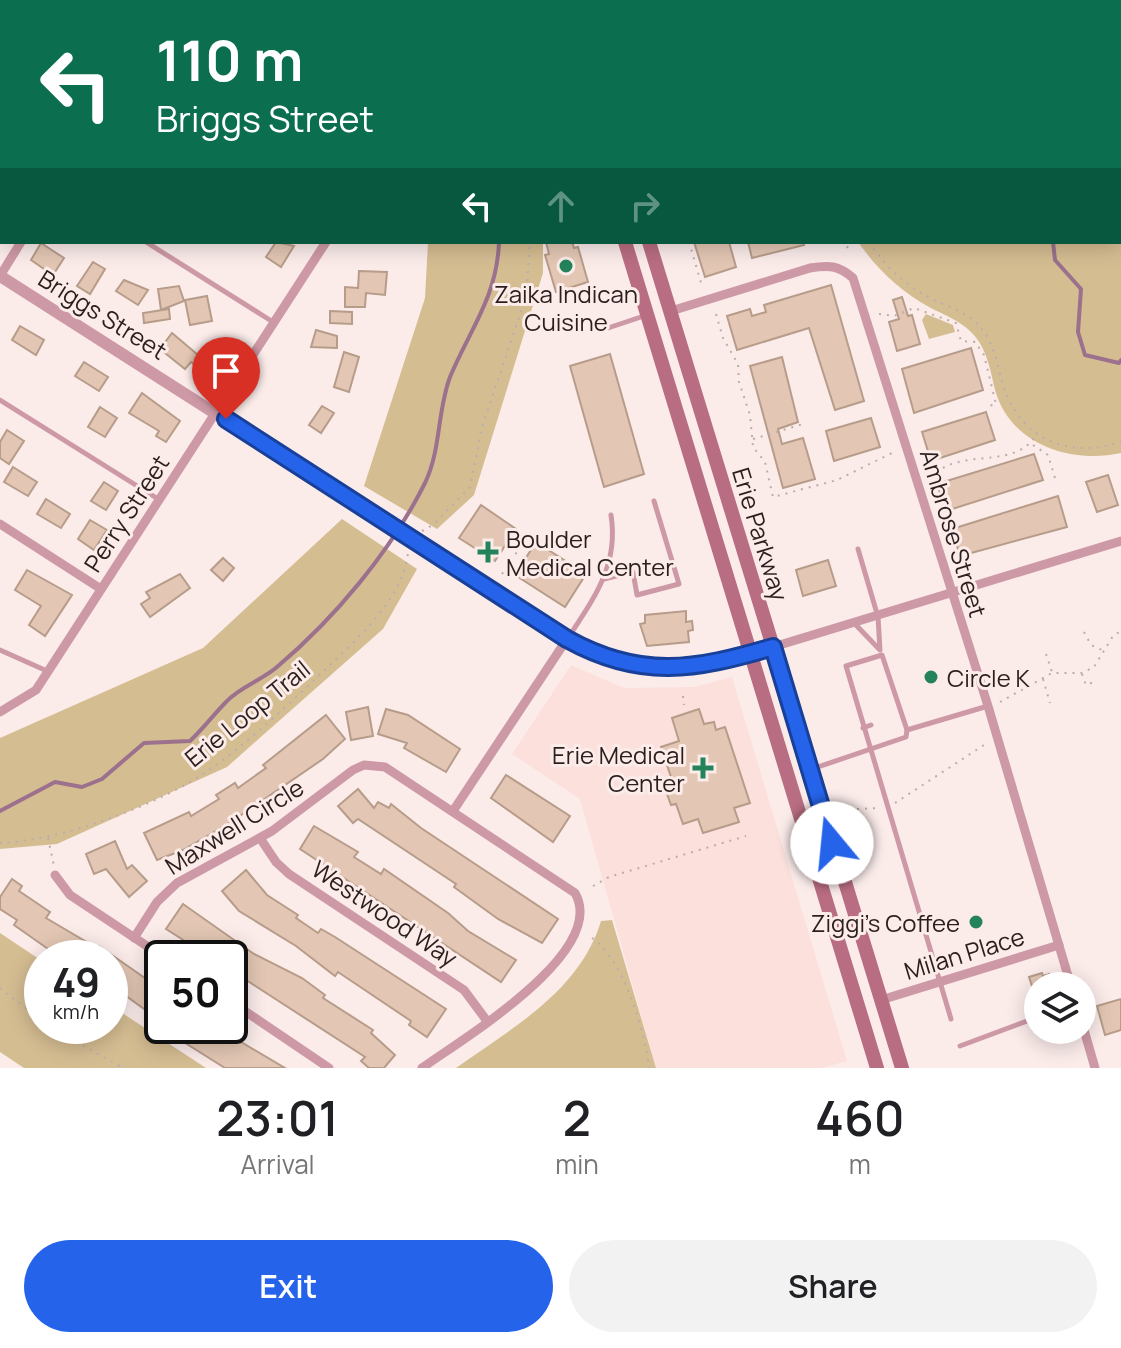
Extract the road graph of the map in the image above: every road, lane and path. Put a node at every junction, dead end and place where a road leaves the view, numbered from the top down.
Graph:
1 (20, 244) edge
2 (149, 244) edge
3 (325, 244) edge
4 (530, 244) edge
5 (626, 244) edge
6 (650, 244) edge
7 (690, 244) edge
8 (849, 244) edge
9 (871, 244) edge
10 (847, 248) dead end
11 (0, 276) edge
12 (702, 286) dead end
13 (671, 311) junction
14 (961, 313) junction
15 (716, 314) dead end
16 (879, 314) dead end
17 (645, 316) junction
18 (274, 322) junction
19 (956, 323) junction
20 (602, 330) dead end
21 (0, 400) edge
22 (989, 406) dead end
23 (215, 412) junction
24 (803, 424) dead end
25 (1036, 434) junction
26 (752, 439) junction
27 (1121, 442) edge
28 (1031, 443) junction
29 (892, 453) dead end
30 (929, 476) dead end
31 (1055, 478) dead end
32 (158, 499) junction
33 (654, 501) dead end
34 (611, 515) dead end
35 (0, 524) edge
36 (533, 528) dead end
37 (414, 539) junction
38 (1121, 541) edge
39 (858, 549) dead end
40 (502, 574) dead end
41 (604, 579) junction
42 (101, 589) junction
43 (950, 591) junction
44 (878, 617) junction
45 (855, 624) junction
46 (1121, 631) edge
47 (1084, 632) dead end
48 (567, 639) junction
49 (773, 647) junction
50 (0, 650) edge
51 (1103, 650) junction
52 (881, 653) junction
53 (751, 654) junction
54 (1046, 654) dead end
55 (47, 671) junction
56 (1052, 673) junction
57 (1082, 673) junction
58 (1043, 678) junction
59 (1094, 682) dead end
60 (895, 694) junction
61 (683, 696) dead end
62 (887, 696) dead end
63 (864, 702) dead end
64 (1000, 702) dead end
65 (1050, 703) dead end
66 (857, 704) junction
67 (684, 705) dead end
68 (988, 706) junction
69 (0, 712) edge
70 (903, 717) junction
71 (894, 720) dead end
72 (871, 725) dead end
73 (863, 728) junction
74 (907, 730) junction
75 (984, 745) dead end
76 (869, 749) junction
77 (810, 769) junction
78 (894, 804) dead end
79 (880, 808) dead end
80 (857, 809) dead end
81 (453, 811) junction
82 (746, 836) dead end
83 (48, 838) junction
84 (260, 838) junction
85 (0, 843) edge
86 (52, 856) dead end
87 (55, 875) dead end
88 (593, 886) dead end
89 (134, 938) junction
90 (592, 938) dead end
91 (144, 944) edge
92 (1059, 945) junction
93 (1067, 972) edge
94 (939, 982) junction
95 (0, 988) edge
96 (881, 1000) junction
97 (24, 1007) edge
98 (248, 1013) edge
99 (951, 1019) dead end
100 (487, 1021) junction
101 (1024, 1023) edge
102 (80, 1044) edge
103 (1088, 1044) edge
104 (960, 1046) dead end
105 (123, 1068) edge
106 (329, 1068) edge
107 (422, 1068) edge
108 (649, 1068) edge
109 (877, 1068) edge
110 (902, 1068) edge
111 (1095, 1068) edge

1 - 11 street
2 - 18 lane
3 - 18 street, Perry Street
4 - 37 path
5 - 17 main road, Erie Parkway
6 - 13 main road, Erie Parkway
7 - 12 path
8 - 10 path
9 - 14 path
11 - 23 street, Briggs Street
13 - 43 street, Ambrose Street
13 - 49 main road, Erie Parkway
14 - 19 path
14 - 25 path
15 - 26 path
16 - 19 path
17 - 20 lane
17 - 53 main road, Erie Parkway
18 - 23 street, Perry Street
19 - 22 path
21 - 32 lane
23 - 32 street, Perry Street
23 - 37 street, Briggs Street
24 - 26 path
25 - 27 path
25 - 28 path
26 - 29 path
28 - 30 path
28 - 31 path
32 - 42 street, Perry Street
33 - 41 lane
34 - 41 lane
35 - 42 street
36 - 40 path
37 - 48 street, Briggs Street
37 - 83 path, Erie Loop Trail
38 - 43 street
39 - 44 lane
41 - 48 lane
42 - 55 street, Perry Street
43 - 44 street
43 - 68 street, Ambrose Street
44 - 45 street
44 - 52 lane
45 - 49 street
45 - 52 lane
46 - 51 path
47 - 51 path
48 - 53 street, Briggs Street
48 - 81 street
49 - 53 street, Briggs Street
49 - 77 main road, Erie Parkway
50 - 55 lane
51 - 57 path
52 - 60 lane
52 - 66 lane
53 - 109 main road, Erie Parkway
54 - 56 path
55 - 69 street, Perry Street
56 - 57 path
56 - 58 path
57 - 59 path
58 - 64 path
58 - 65 path
60 - 62 lane
60 - 70 lane
61 - 67 path
63 - 66 lane
66 - 73 lane
68 - 74 lane
68 - 92 street, Ambrose Street
70 - 71 lane
70 - 74 lane
72 - 73 lane
73 - 76 lane
74 - 76 lane
75 - 78 path
76 - 77 lane
76 - 94 lane
77 - 96 main road, Erie Parkway
79 - 80 path
81 - 84 street, Maxwell Circle
81 - 100 street, Maxwell Circle
82 - 88 path
83 - 85 path, Erie Loop Trail
83 - 86 path
84 - 89 street, Maxwell Circle
84 - 100 street, Westwood Way
87 - 89 street
89 - 91 street
90 - 108 path
92 - 93 street, Ambrose Street
92 - 94 street, Milan Place
94 - 96 street, Milan Place
94 - 99 lane
95 - 97 path
96 - 110 main road, Erie Parkway
98 - 106 street
100 - 107 street
101 - 104 lane
102 - 105 path
103 - 111 street

